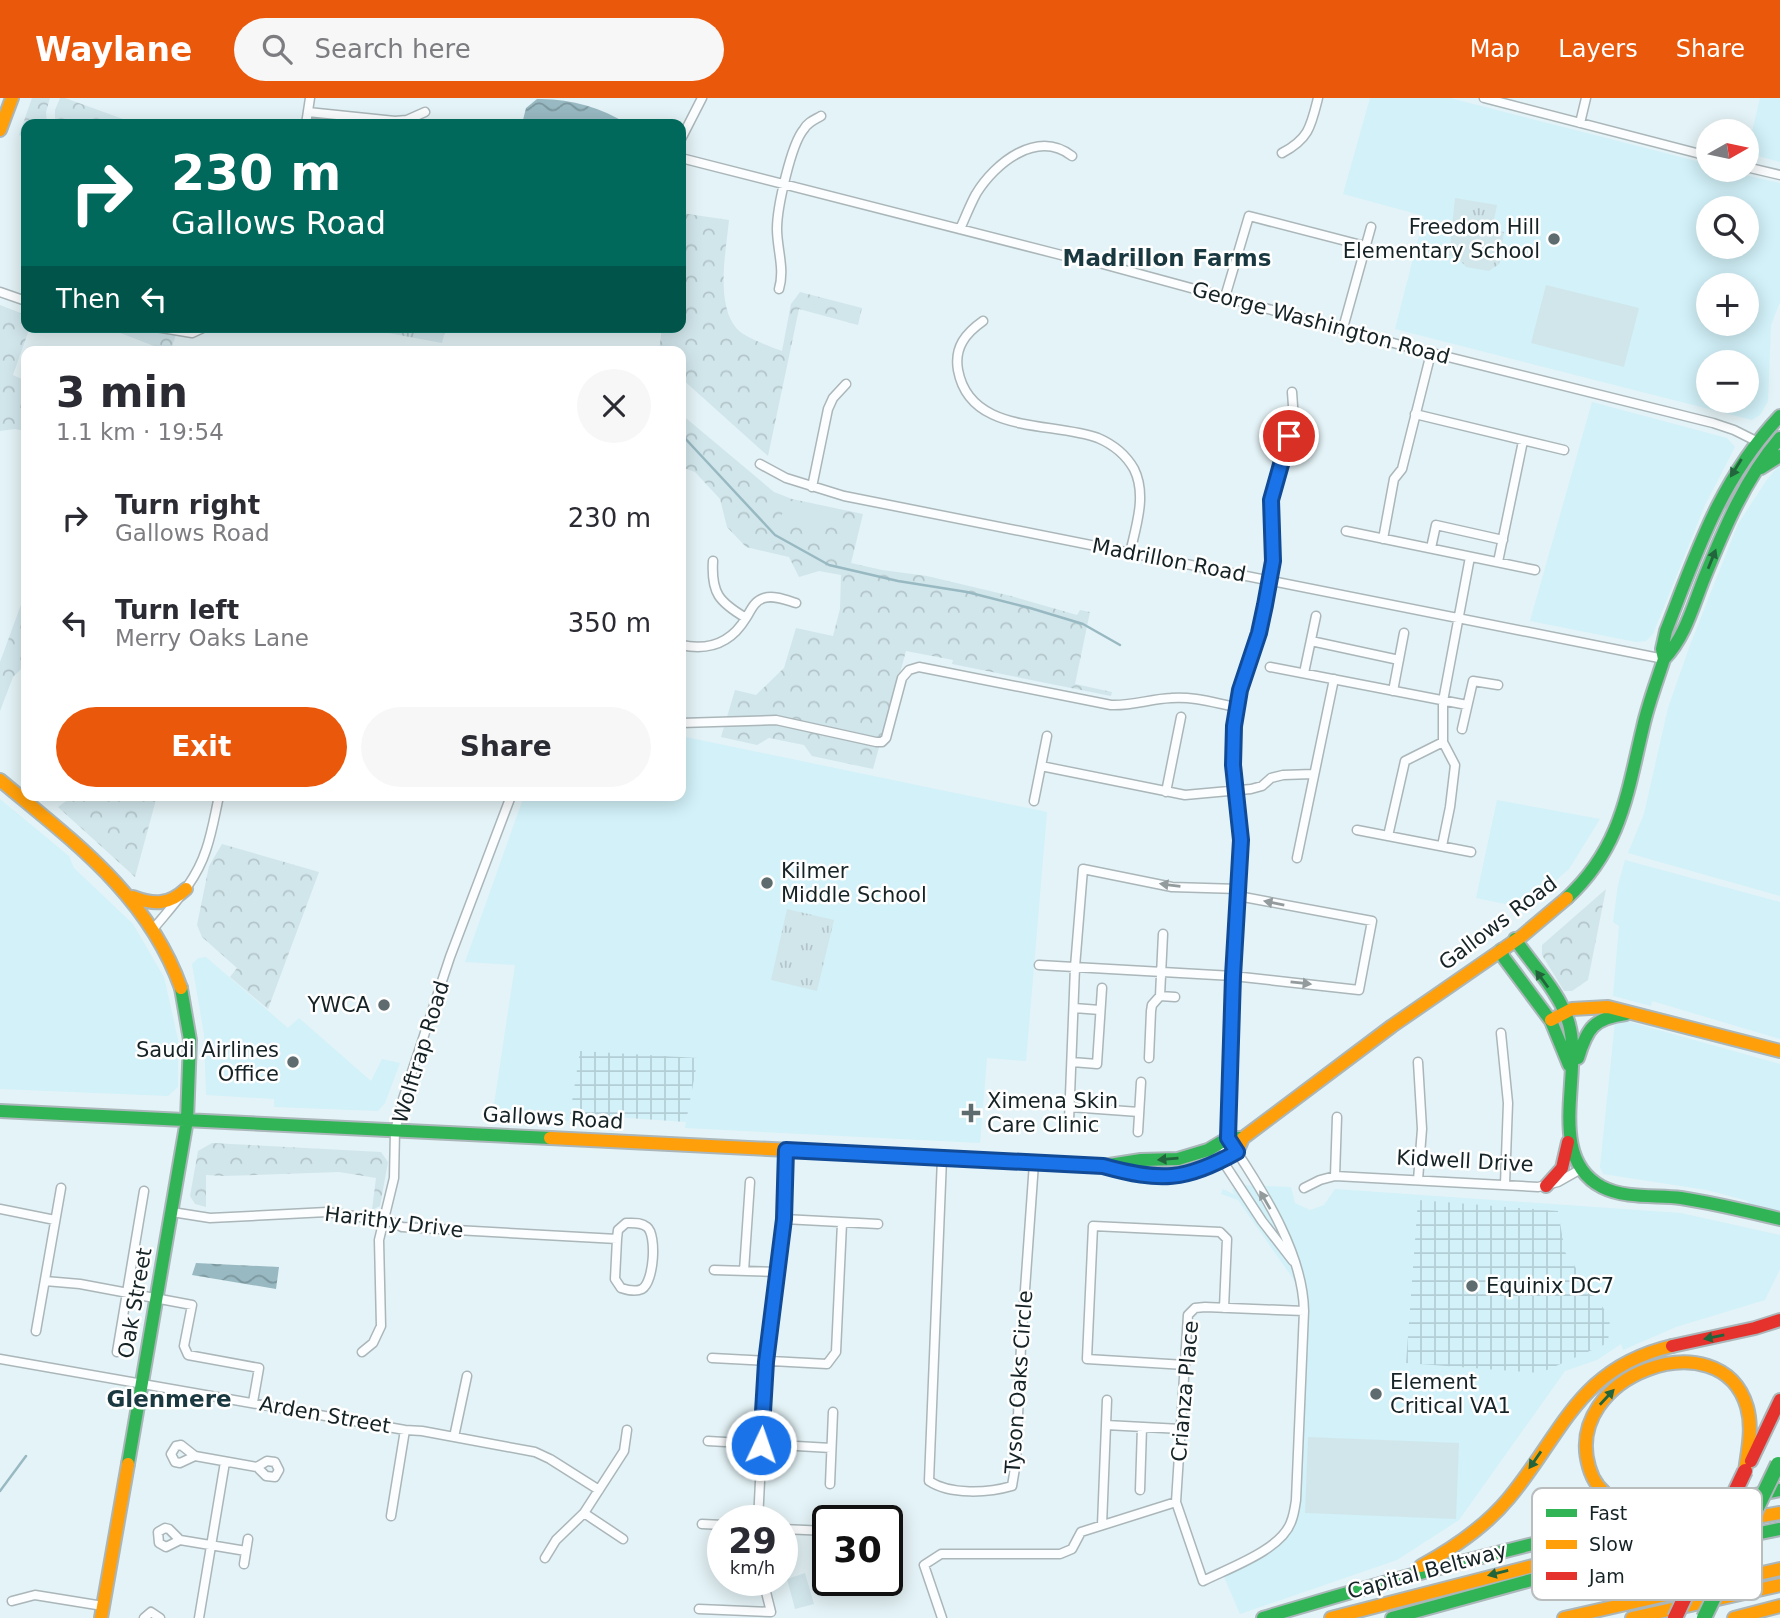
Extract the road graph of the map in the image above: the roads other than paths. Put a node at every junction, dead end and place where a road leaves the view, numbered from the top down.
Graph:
1 (12, 98) edge
2 (310, 98) edge
3 (702, 98) edge
4 (1318, 98) edge
5 (1484, 98) edge
6 (1586, 98) edge
7 (308, 112) junction
8 (425, 112) dead end
9 (821, 116) dead end
10 (307, 119) edge
11 (376, 119) edge
12 (409, 119) edge
13 (1580, 123) junction
14 (686, 129) edge
15 (0, 130) edge
16 (1282, 153) dead end
17 (1696, 153) edge
18 (1072, 156) dead end
19 (686, 159) edge
20 (1759, 170) edge
21 (1780, 175) edge
22 (785, 184) junction
23 (1371, 227) dead end
24 (960, 229) junction
25 (1364, 246) junction
26 (779, 289) dead end
27 (0, 292) edge
28 (1225, 297) junction
29 (21, 298) edge
30 (983, 321) dead end
31 (1343, 328) junction
32 (1431, 353) junction
33 (846, 384) dead end
34 (1292, 392) dead end
35 (1415, 414) junction
36 (1780, 416) edge
37 (1780, 438) edge
38 (1756, 440) junction
39 (1523, 441) junction
40 (1564, 450) dead end
41 (1780, 456) edge
42 (760, 464) dead end
43 (1748, 479) junction
44 (812, 487) junction
45 (1346, 531) dead end
46 (1383, 539) junction
47 (1503, 540) junction
48 (1431, 548) junction
49 (1130, 553) junction
50 (1470, 557) junction
51 (713, 561) dead end
52 (1498, 562) junction
53 (1535, 570) dead end
54 (1269, 581) junction
55 (796, 603) dead end
56 (1316, 616) dead end
57 (746, 618) junction
58 (1460, 618) junction
59 (1404, 633) dead end
60 (1311, 641) junction
61 (686, 646) edge
62 (1664, 659) junction
63 (1399, 660) junction
64 (1270, 667) dead end
65 (1304, 673) junction
66 (1334, 679) junction
67 (1498, 685) dead end
68 (1393, 691) junction
69 (1443, 701) junction
70 (1467, 705) junction
71 (1236, 707) junction
72 (1181, 717) dead end
73 (686, 723) edge
74 (1462, 729) dead end
75 (1047, 736) dead end
76 (1443, 743) junction
77 (1041, 766) junction
78 (1313, 774) junction
79 (0, 780) edge
80 (1236, 791) junction
81 (1166, 792) junction
82 (21, 799) edge
83 (24, 801) edge
84 (218, 801) edge
85 (509, 801) edge
86 (1034, 801) dead end
87 (1357, 830) dead end
88 (1388, 836) junction
89 (1442, 846) junction
90 (1471, 852) dead end
91 (1297, 858) dead end
92 (186, 889) junction
93 (1238, 892) junction
94 (131, 897) junction
95 (154, 928) junction
96 (1163, 934) dead end
97 (1515, 939) junction
98 (1502, 950) junction
99 (1039, 965) dead end
100 (1075, 967) junction
101 (1161, 971) junction
102 (1233, 976) junction
103 (1102, 988) dead end
104 (1160, 996) junction
105 (1175, 997) dead end
106 (1074, 1008) junction
107 (1100, 1010) junction
108 (1565, 1012) junction
109 (1640, 1013) junction
110 (1551, 1020) junction
111 (1501, 1033) dead end
112 (1780, 1051) edge
113 (1149, 1058) dead end
114 (1072, 1062) junction
115 (1418, 1062) dead end
116 (1573, 1079) junction
117 (1141, 1082) dead end
118 (1070, 1107) junction
119 (0, 1111) edge
120 (1139, 1112) junction
121 (1337, 1117) dead end
122 (187, 1120) junction
123 (1069, 1121) dead end
124 (396, 1131) junction
125 (1138, 1132) dead end
126 (1569, 1134) junction
127 (1236, 1143) junction
128 (786, 1150) junction
129 (942, 1158) junction
130 (1222, 1160) junction
131 (1034, 1163) junction
132 (1103, 1166) junction
133 (1581, 1169) junction
134 (1335, 1176) junction
135 (1418, 1180) junction
136 (750, 1182) dead end
137 (1505, 1184) junction
138 (1546, 1186) junction
139 (61, 1188) dead end
140 (1304, 1188) dead end
141 (144, 1191) dead end
142 (0, 1209) edge
143 (172, 1212) junction
144 (784, 1219) junction
145 (1780, 1219) edge
146 (55, 1220) junction
147 (383, 1221) junction
148 (842, 1223) junction
149 (878, 1224) dead end
150 (617, 1239) junction
151 (1293, 1261) junction
152 (714, 1270) dead end
153 (744, 1271) junction
154 (779, 1272) junction
155 (45, 1281) junction
156 (127, 1292) junction
157 (157, 1298) junction
158 (1224, 1308) junction
159 (1304, 1311) junction
160 (1780, 1320) edge
161 (36, 1331) dead end
162 (117, 1352) dead end
163 (362, 1352) dead end
164 (712, 1358) dead end
165 (0, 1359) edge
166 (766, 1362) junction
167 (1185, 1365) junction
168 (467, 1376) dead end
169 (142, 1383) junction
170 (1107, 1400) dead end
171 (1780, 1401) edge
172 (253, 1402) junction
173 (833, 1412) dead end
174 (1106, 1425) junction
175 (1142, 1427) junction
176 (1181, 1429) junction
177 (405, 1430) junction
178 (627, 1430) dead end
179 (454, 1437) junction
180 (708, 1441) dead end
181 (761, 1445) junction
182 (831, 1448) junction
183 (195, 1457) dead end
184 (225, 1462) junction
185 (1779, 1462) edge
186 (257, 1467) dead end
187 (1745, 1471) junction
188 (830, 1484) dead end
189 (1598, 1488) edge
190 (1737, 1488) edge
191 (599, 1490) junction
192 (1140, 1490) dead end
193 (1780, 1490) edge
194 (1762, 1493) edge
195 (1762, 1497) edge
196 (1176, 1502) junction
197 (759, 1505) edge
198 (584, 1513) junction
199 (1780, 1513) edge
200 (391, 1516) dead end
201 (1762, 1516) edge
202 (702, 1524) dead end
203 (707, 1524) edge
204 (1102, 1525) junction
205 (1780, 1529) edge
206 (1762, 1533) edge
207 (248, 1539) dead end
208 (623, 1539) dead end
209 (180, 1540) dead end
210 (1532, 1545) edge
211 (212, 1546) junction
212 (246, 1551) junction
213 (545, 1558) dead end
214 (244, 1564) dead end
215 (1532, 1565) edge
216 (1780, 1569) edge
217 (1762, 1573) edge
218 (1392, 1579) junction
219 (1532, 1580) edge
220 (1780, 1585) edge
221 (1762, 1589) edge
222 (767, 1596) edge
223 (1643, 1600) edge
224 (1684, 1600) edge
225 (1713, 1600) edge
226 (1713, 1600) edge
227 (12, 1601) dead end
228 (1780, 1606) edge
229 (699, 1609) dead end
230 (102, 1612) edge
231 (144, 1618) edge
232 (160, 1618) edge
233 (199, 1618) edge
234 (942, 1618) edge
235 (1262, 1618) edge
236 (1331, 1618) edge
237 (1392, 1618) edge
238 (1564, 1618) edge
239 (1632, 1618) edge
240 (1675, 1618) edge
241 (1704, 1618) edge
242 (1734, 1618) edge

1 - 15 main road
2 - 7 street
3 - 14 street
4 - 16 street
5 - 13 street
6 - 13 street
7 - 10 street
7 - 11 street
8 - 12 street
9 - 22 street
13 - 17 street
18 - 24 street
19 - 22 street, George Washington Road
20 - 21 street
22 - 24 street, George Washington Road
22 - 26 street
23 - 25 street
24 - 28 street, George Washington Road
25 - 28 street
25 - 31 street
27 - 29 street
28 - 31 street, George Washington Road
30 - 49 street
31 - 32 street, George Washington Road
32 - 35 street
32 - 38 street, George Washington Road
33 - 44 street
34 - 54 street
35 - 39 street
35 - 46 street
36 - 38 main road, Gallows Road
37 - 43 main road, Gallows Road
38 -> 62 main road, Gallows Road
39 - 40 street
39 - 47 street
41 - 43 main road
42 - 44 street, Madrillon Road
62 -> 43 main road, Gallows Road
44 - 49 street, Madrillon Road
45 - 46 street
46 - 48 street
47 - 48 street
47 - 52 street
48 - 50 street
49 - 54 street, Madrillon Road
50 - 52 street
50 - 58 street
51 - 57 street
52 - 53 street
54 - 58 street, Madrillon Road
54 - 71 street
55 - 57 street
56 - 60 street
57 - 61 street
58 - 62 street, Madrillon Road
58 - 69 street
59 - 63 street
60 - 63 street
60 - 65 street
62 - 97 main road, Gallows Road
63 - 68 street
64 - 65 street
65 - 66 street
66 - 68 street
66 - 78 street
67 - 70 street
68 - 69 street
69 - 70 street
69 - 76 street
70 - 74 street
71 - 73 street
71 - 80 street
72 - 81 street
75 - 77 street
76 - 88 street
76 - 89 street
77 - 81 street
77 - 86 street
78 - 80 street
78 - 91 street
79 - 82 main road, Oak Street
80 - 81 street
80 - 93 street
83 - 94 main road, Oak Street
84 - 92 street
85 - 124 street, Wolftrap Road
87 - 88 street
88 - 89 street
89 - 90 street
92 - 94 main road
92 - 95 street
93 -> 100 street
93 - 102 street
102 -> 93 street
94 - 95 main road, Oak Street
95 - 122 main road, Oak Street
96 - 101 street
97 - 98 main road, Gallows Road
108 -> 97 main road
98 - 110 main road
98 - 127 main road, Gallows Road
99 - 100 street
100 - 101 street
100 - 106 street
101 - 102 street
101 - 104 street
102 - 127 street
103 - 107 street
104 - 105 street
104 - 113 street
106 - 107 street
106 - 114 street
107 - 114 street
108 - 109 main road
108 - 110 main road
108 - 116 main road
109 - 112 main road
109 - 116 main road
110 - 116 main road
111 - 137 street
114 - 118 street
115 - 135 street
116 - 126 main road
117 - 120 street
118 - 120 street
118 - 123 street
119 - 122 main road, Gallows Road
120 - 125 street
121 - 134 street
122 - 124 main road, Gallows Road
122 - 143 main road, Oak Street
124 - 128 main road, Gallows Road
124 - 147 street, Wolftrap Road
126 - 133 main road
126 - 138 main road
127 - 130 main road, Gallows Road
127 -> 132 main road, Gallows Road
151 -> 127 street
128 - 129 main road, Gallows Road
128 - 144 street
129 - 131 main road, Gallows Road
129 - 131 street, Tyson Oaks Circle
130 - 132 main road, Gallows Road
130 - 151 street
131 - 132 main road, Gallows Road
133 - 138 street, Kidwell Drive
133 - 145 main road
134 - 135 street, Kidwell Drive
134 - 140 street, Kidwell Drive
135 - 137 street, Kidwell Drive
136 - 153 street
137 - 138 street, Kidwell Drive
139 - 146 street
141 - 156 street
142 - 146 street
143 - 147 street, Harithy Drive
143 - 157 main road, Oak Street
144 - 148 street
144 - 154 street
146 - 155 street
147 - 150 street, Harithy Drive
147 - 163 street, Wolftrap Road
148 - 149 street
148 - 166 street
150 - 150 street
151 - 159 street
152 - 153 street
153 - 154 street
154 - 166 street
155 - 156 street
155 - 161 street
156 - 157 street
156 - 162 street
157 - 169 main road, Oak Street
157 - 172 street
158 - 159 street, Crianza Place
158 - 167 street, Crianza Place
158 - 167 street
159 - 196 street, Crianza Place
160 -> 218 main road
164 - 166 street
165 - 169 street, Arden Street
166 - 181 street
167 - 176 street, Crianza Place
168 - 179 street
169 - 172 street, Arden Street
169 - 230 main road, Oak Street
170 - 174 street
171 - 187 main road
172 - 177 street, Arden Street
173 - 182 street
174 - 175 street
174 - 204 street
175 - 176 street
175 - 192 street
176 - 196 street, Crianza Place
177 - 179 street, Arden Street
177 - 200 street
178 - 191 street
179 - 191 street, Arden Street
180 - 181 street
181 - 182 street
181 - 197 street
182 - 188 street
183 - 184 street
184 - 186 street
184 - 211 street
185 - 195 main road, bridge
189 -> 187 main road
187 - 190 main road, bridge
191 - 198 street
193 - 194 main road
196 - 204 street
198 - 208 street
198 - 213 street
199 -> 201 main road, Capital Beltway
202 - 203 street
204 - 234 street
205 - 206 main road
207 - 212 street
209 - 211 street
210 - 218 main road
211 - 212 street
211 - 233 street
212 - 214 street
215 -> 236 main road, Capital Beltway
216 - 217 main road
218 - 235 main road
219 - 237 main road
220 - 221 main road
222 - 229 street
223 - 238 main road
224 - 240 main road, bridge
225 - 241 main road, bridge
226 - 239 main road
227 - 230 street
228 - 242 main road
231 - 232 street

